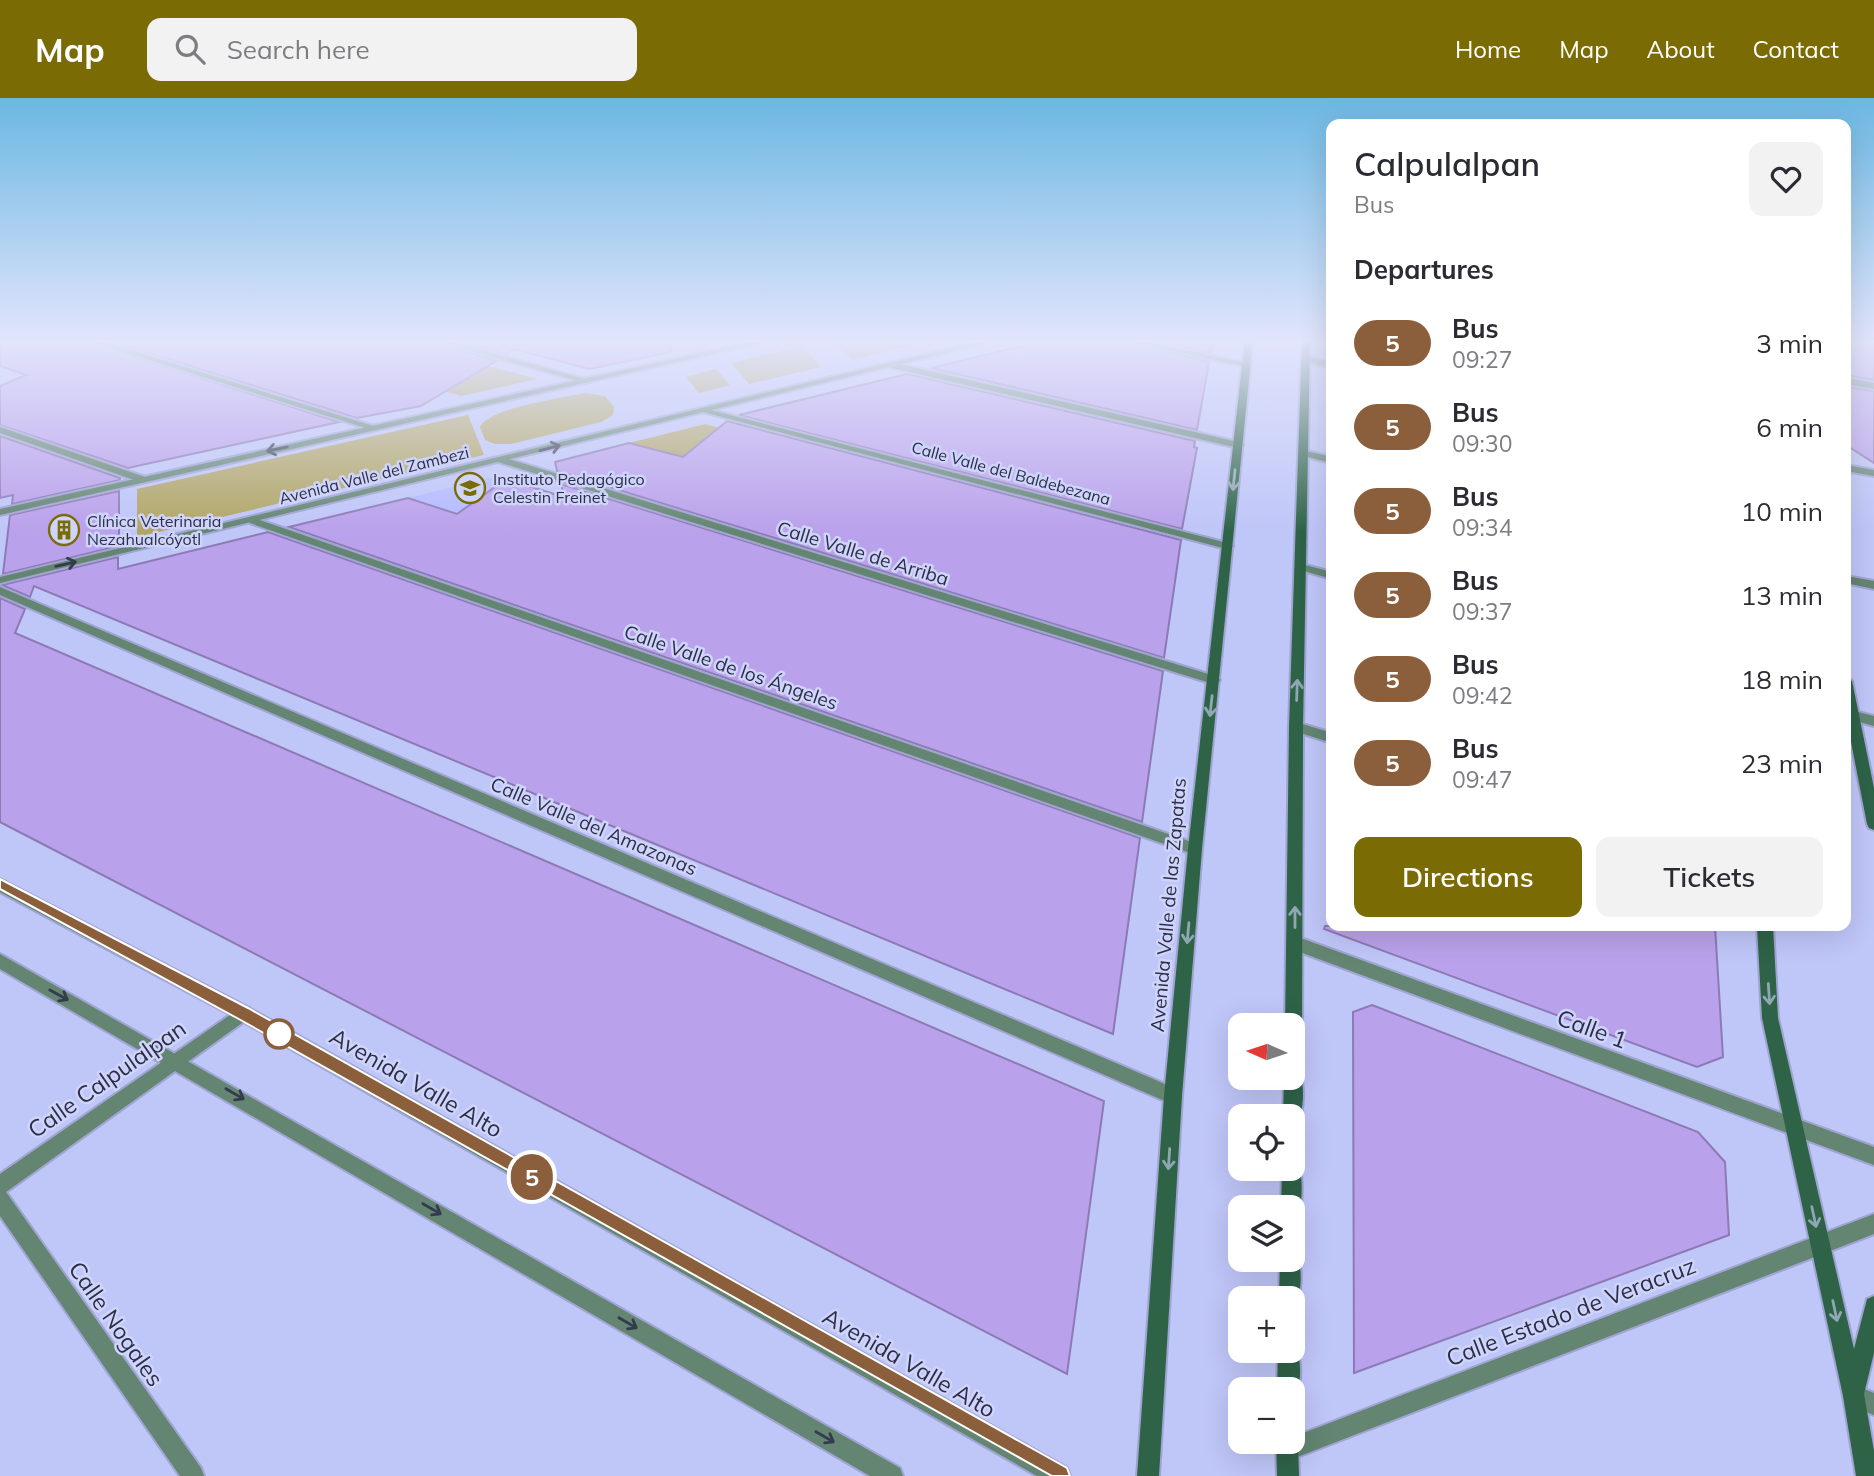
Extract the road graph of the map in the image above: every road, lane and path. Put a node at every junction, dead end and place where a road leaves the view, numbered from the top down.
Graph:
1 (294, 403) edge
2 (486, 403) edge
3 (734, 403) edge
4 (1057, 403) edge
5 (1243, 403) edge
6 (1304, 403) edge
7 (706, 410) junction
8 (374, 428) junction
9 (0, 430) edge
10 (1238, 445) junction
11 (1303, 453) junction
12 (1326, 459) edge
13 (502, 460) junction
14 (1851, 469) edge
15 (1874, 473) edge
16 (141, 479) junction
17 (0, 512) edge
18 (254, 520) junction
19 (1227, 546) junction
20 (1301, 567) junction
21 (1326, 574) edge
22 (0, 580) edge
23 (1851, 580) edge
24 (1874, 585) edge
25 (0, 591) edge
26 (1214, 680) junction
27 (1851, 703) edge
28 (1854, 716) junction
29 (1874, 721) edge
30 (1296, 727) junction
31 (1326, 736) edge
32 (1874, 824) edge
33 (1195, 849) junction
34 (0, 885) edge
35 (1765, 931) edge
36 (1295, 943) junction
37 (0, 961) edge
38 (243, 1013) junction
39 (1293, 1013) edge
40 (176, 1060) junction
41 (1173, 1096) junction
42 (1795, 1128) junction
43 (1874, 1156) edge
44 (0, 1185) edge
45 (0, 1199) edge
46 (1874, 1224) edge
47 (1820, 1244) junction
48 (1874, 1306) edge
49 (1864, 1400) edge
50 (1305, 1439) edge
51 (1287, 1454) edge
52 (193, 1476) edge
53 (892, 1476) edge
54 (1059, 1476) edge
55 (1148, 1476) edge
56 (1288, 1476) edge
57 (1867, 1476) edge

1 - 8 street
2 - 8 street
3 - 7 street, Avenida Valle del Zambezi
4 - 10 street
5 - 10 main road, Avenida Valle de las Zapatas
6 - 11 main road
13 -> 7 street, Avenida Valle del Zambezi
7 - 19 street, Calle Valle del Baldebezana
8 -> 16 street
9 - 16 street
10 -> 19 main road, Avenida Valle de las Zapatas
11 - 12 street
11 - 20 main road
13 - 18 street, Avenida Valle del Zambezi
13 - 26 street, Calle Valle de Arriba
14 - 15 street
16 - 17 street
22 -> 18 street, Avenida Valle del Zambezi
18 - 33 street, Calle Valle de los Ángeles
19 - 26 main road, Avenida Valle de las Zapatas
20 - 21 street
30 -> 20 main road
23 - 24 street
25 - 41 street, Calle Valle del Amazonas
26 -> 33 main road, Avenida Valle de las Zapatas
27 - 28 main road
28 - 29 street
28 - 32 main road
30 - 31 street
36 -> 30 main road
33 -> 41 main road, Avenida Valle de las Zapatas
34 - 38 street, Avenida Valle Alto
35 -> 42 main road
36 - 39 main road
36 - 42 street, Calle 1
37 -> 40 street
38 - 40 street, Calle Calpulalpan
38 - 54 street, Avenida Valle Alto
40 - 44 street, Calle Calpulalpan
40 -> 53 street
41 -> 55 main road, Avenida Valle de las Zapatas
42 - 43 street, Calle 1
42 -> 47 main road
45 - 52 street, Calle Nogales
46 - 47 street, Calle Estado de Veracruz
47 -> 49 main road
47 - 50 street, Calle Estado de Veracruz
48 - 49 main road
49 - 57 main road
51 - 56 main road

